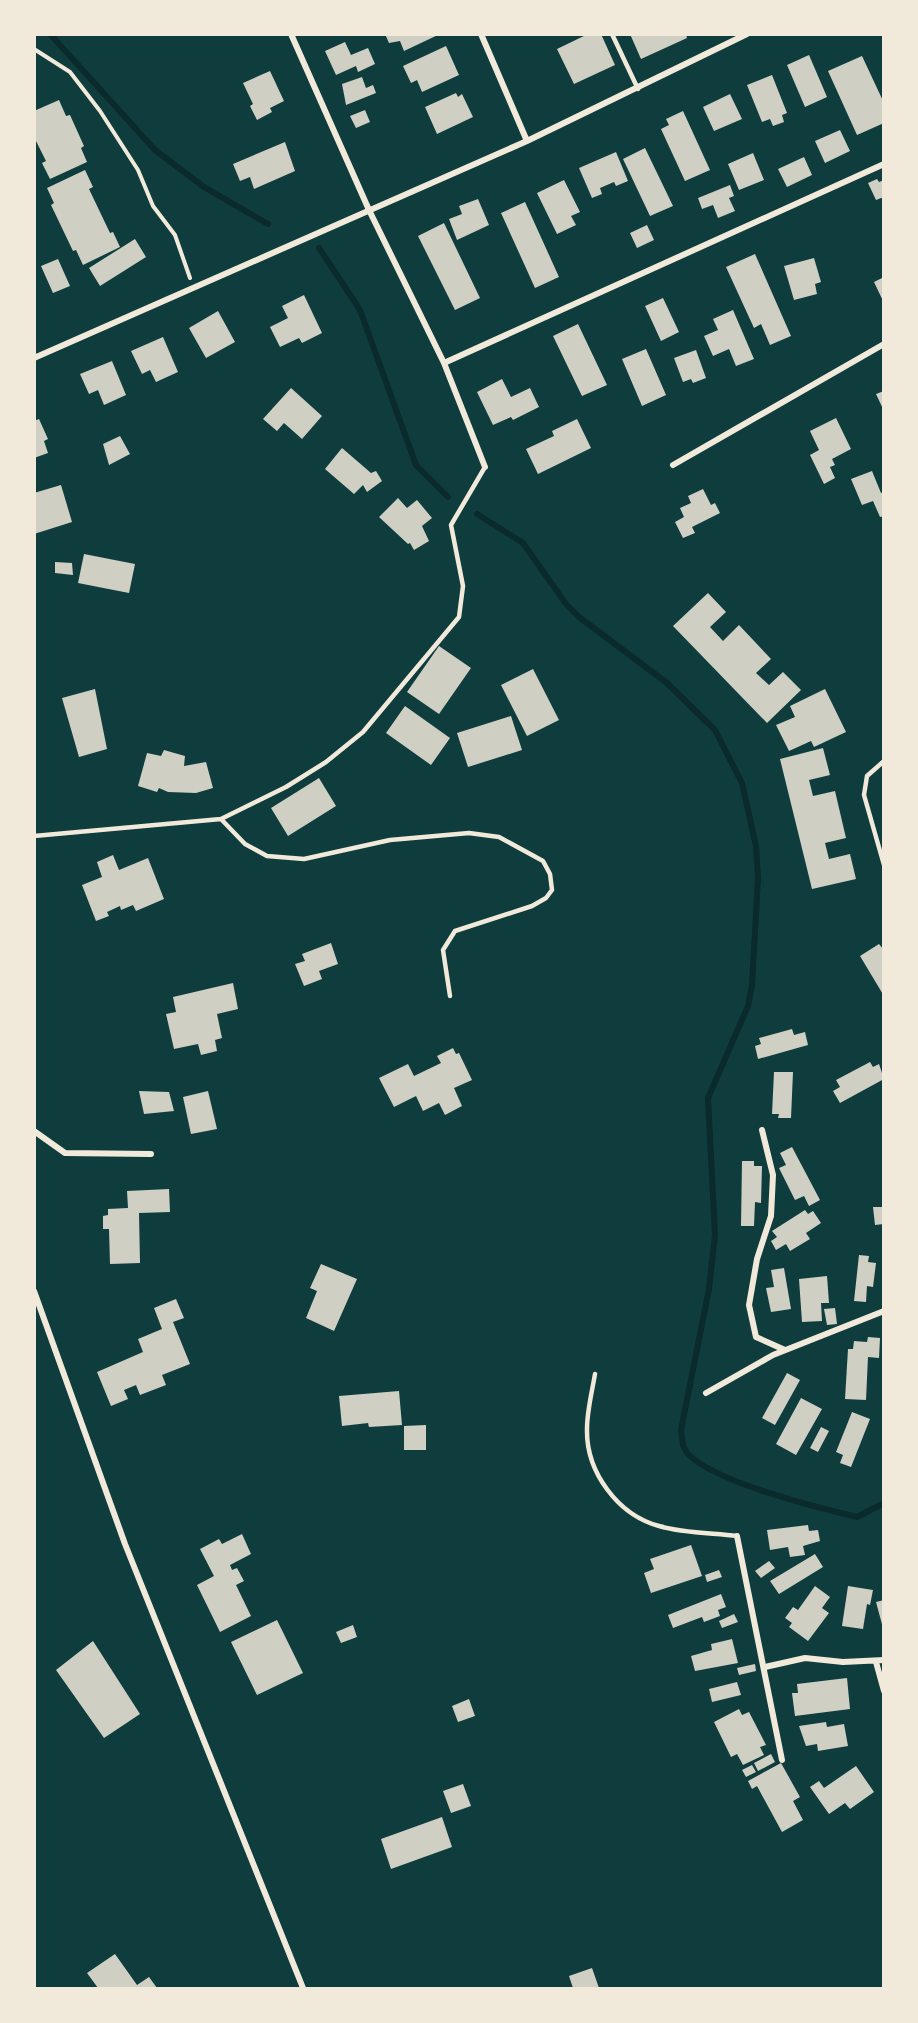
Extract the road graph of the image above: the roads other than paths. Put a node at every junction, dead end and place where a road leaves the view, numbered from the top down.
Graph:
1 (291, 34) edge
2 (481, 34) edge
3 (612, 34) edge
4 (747, 34) edge
5 (638, 89) junction
6 (527, 141) junction
7 (884, 164) edge
8 (369, 210) junction
9 (884, 344) edge
10 (34, 358) edge
11 (444, 363) junction
12 (673, 465) dead end
13 (485, 467) joint
14 (884, 761) edge
15 (221, 819) junction
16 (34, 836) edge
17 (884, 865) edge
18 (450, 996) dead end
19 (34, 1131) edge
20 (762, 1131) dead end
21 (151, 1154) dead end
22 (34, 1291) edge
23 (884, 1311) edge
24 (785, 1350) junction
25 (595, 1374) dead end
26 (706, 1393) dead end
27 (737, 1536) joint
28 (884, 1660) edge
29 (876, 1662) junction
30 (765, 1667) junction
31 (884, 1691) edge
32 (782, 1760) dead end
33 (303, 1989) edge

1 - 8 street
2 - 6 street
3 - 5 lane
4 - 5 street
5 - 6 street
6 - 8 street
7 - 11 street
8 - 10 street
8 - 11 street
9 - 12 street
11 - 13 street
13 - 15 lane
14 - 17 lane
15 - 16 lane
15 - 18 lane
19 - 21 street
20 - 24 street
22 - 33 street
23 - 24 street
24 - 26 street
25 - 27 lane
27 - 30 street
28 - 29 street
29 - 30 street
29 - 31 street
30 - 32 street

